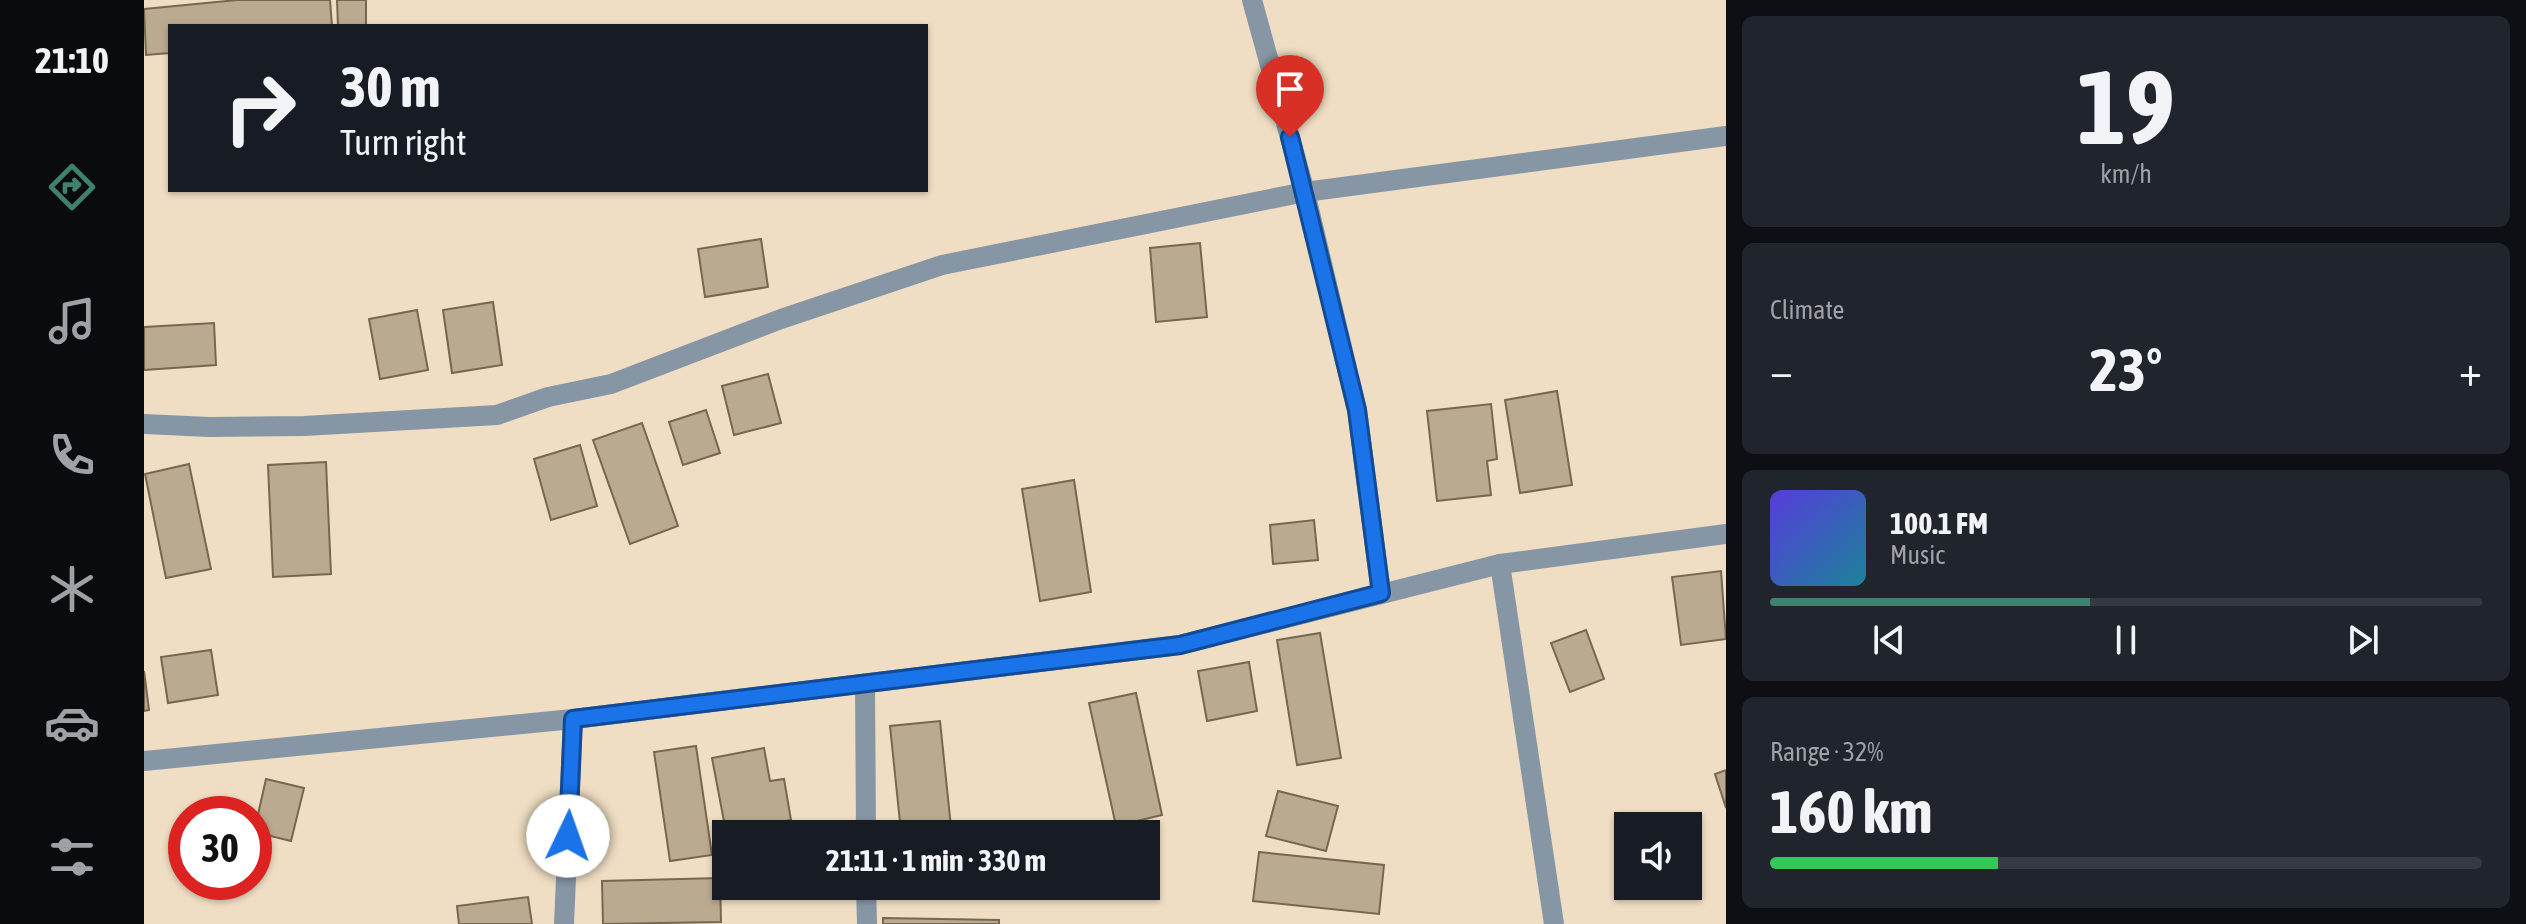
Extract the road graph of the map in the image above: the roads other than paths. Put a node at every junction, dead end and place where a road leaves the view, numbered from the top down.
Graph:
1 (1252, 0) edge
2 (1726, 136) edge
3 (1305, 192) junction
4 (144, 424) edge
5 (1726, 534) edge
6 (1500, 564) junction
7 (1381, 593) junction
8 (865, 684) junction
9 (573, 719) junction
10 (144, 761) edge
11 (866, 820) edge
12 (866, 900) edge
13 (564, 924) edge
14 (867, 924) edge
15 (1554, 924) edge

1 - 3 street
2 - 3 street
3 - 4 street
3 - 7 street
5 - 6 street
6 - 7 street
6 - 15 street
7 - 8 street
8 - 9 street
8 - 11 street
9 - 10 street
9 - 13 street
12 - 14 street

